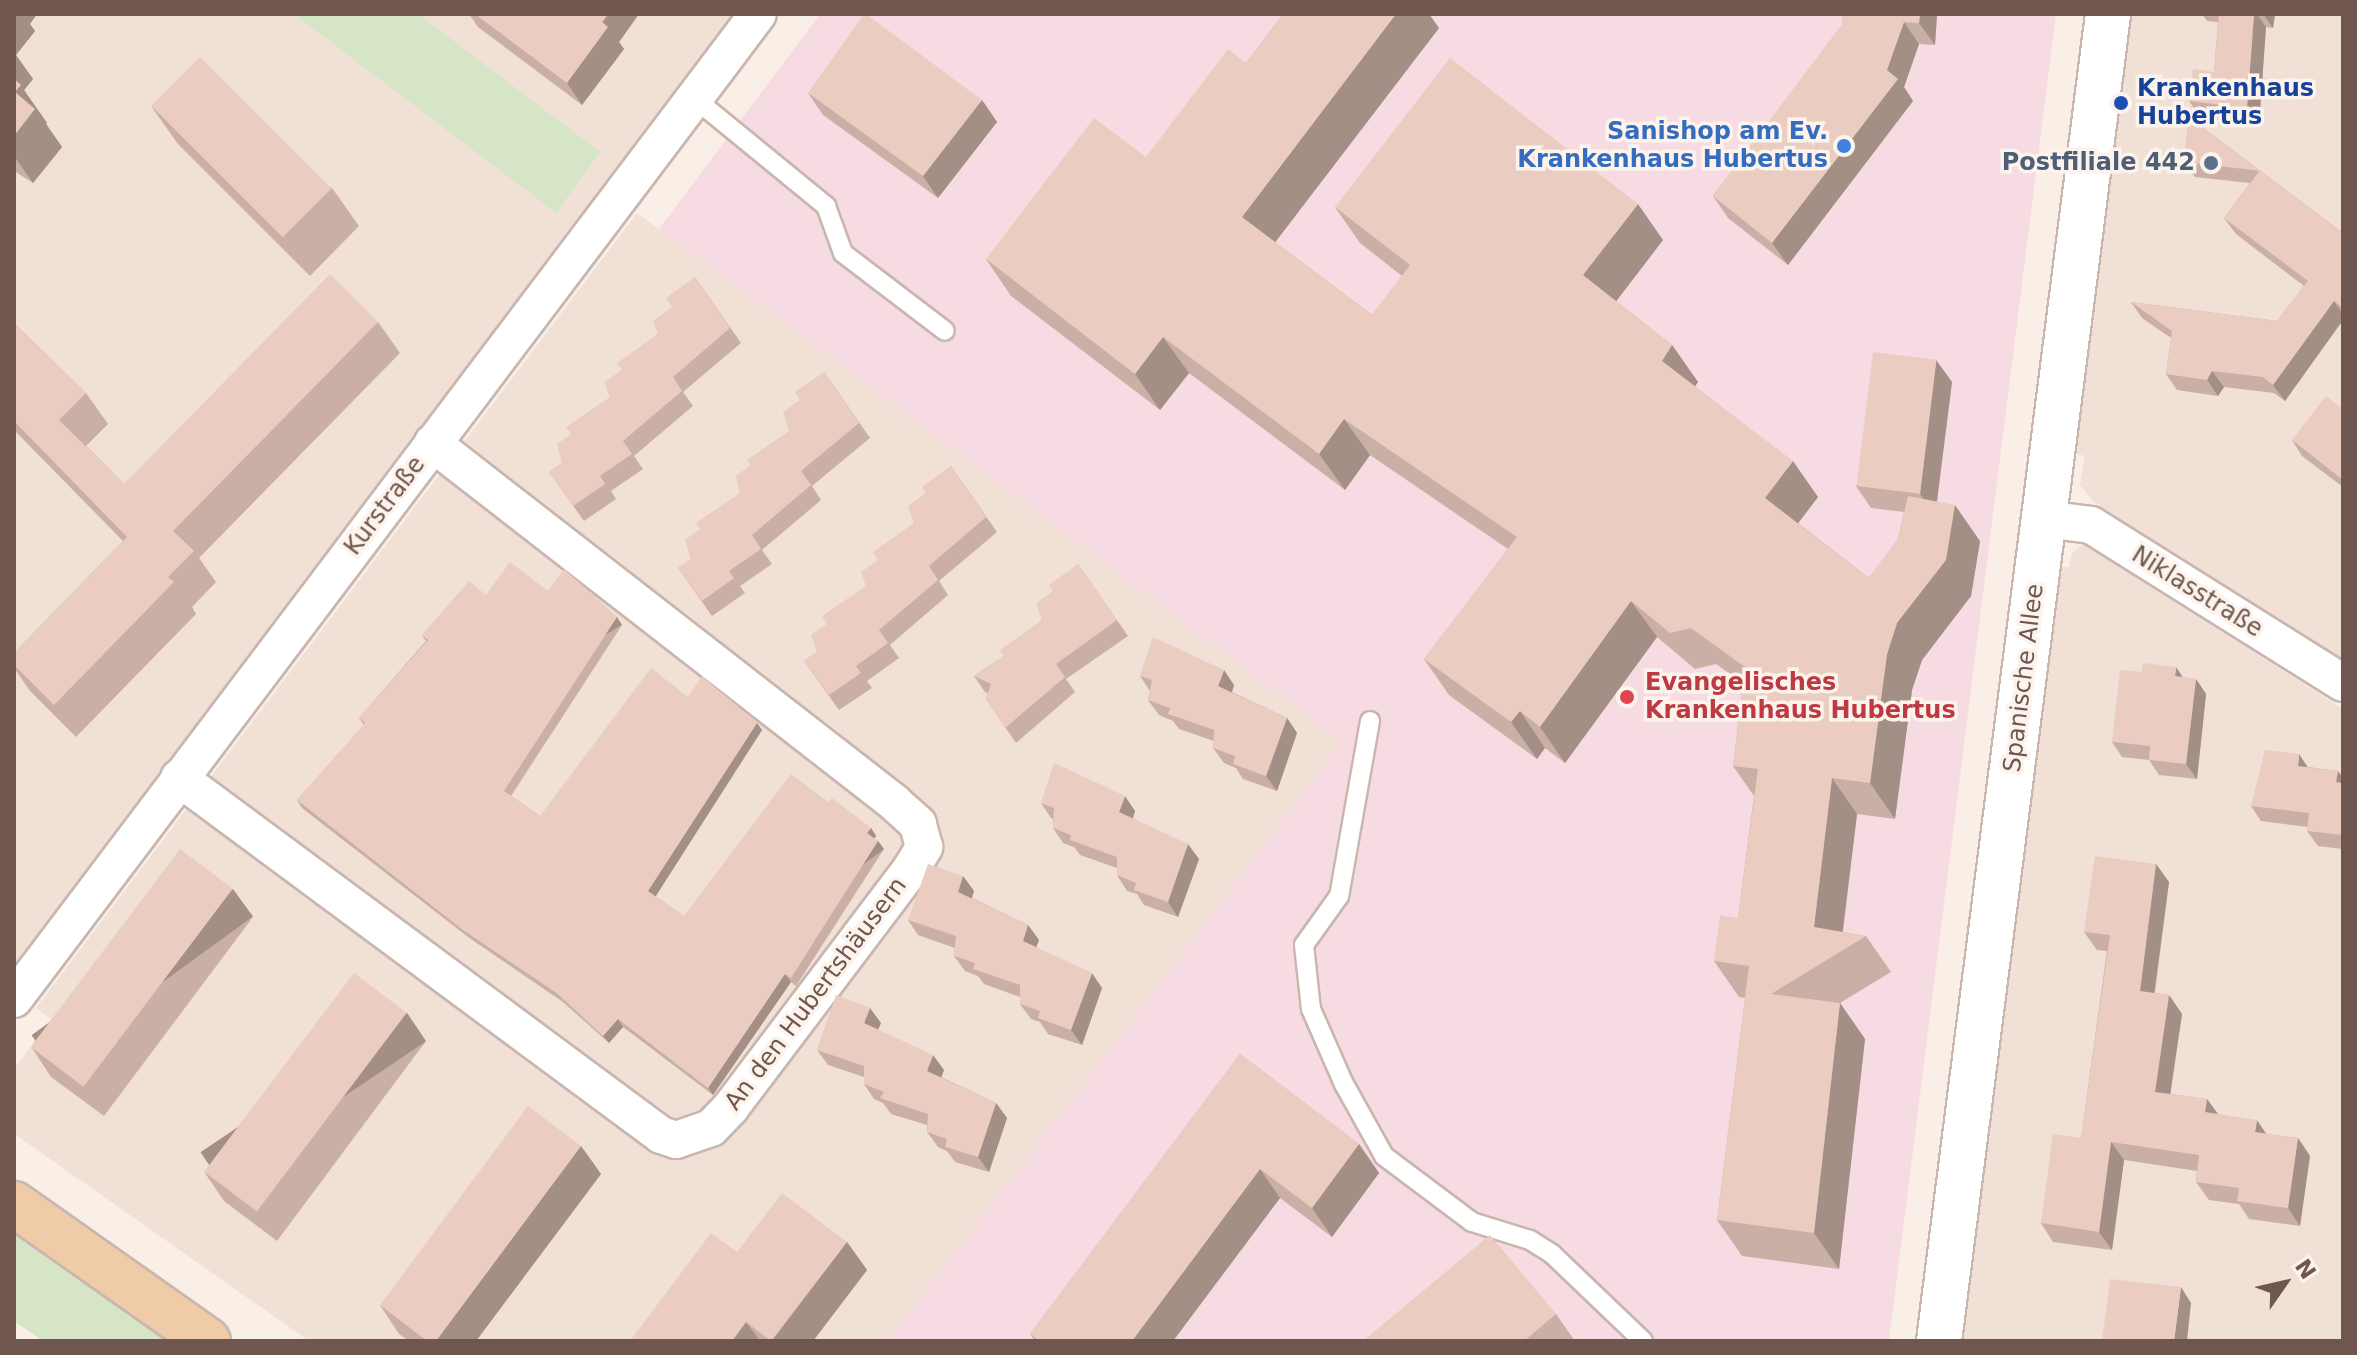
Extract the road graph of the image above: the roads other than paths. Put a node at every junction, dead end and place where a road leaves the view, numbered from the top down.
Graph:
1 (758, 14) edge
2 (2108, 14) edge
3 (694, 98) junction
4 (945, 331) dead end
5 (432, 443) junction
6 (2044, 519) junction
7 (2343, 683) edge
8 (1370, 721) dead end
9 (179, 778) junction
10 (14, 999) edge
11 (14, 1204) edge
12 (208, 1341) edge
13 (1643, 1341) edge
14 (1939, 1341) edge

1 - 3 street, Kurstraße
2 - 6 main road, Spanische Allee
3 - 4 lane
3 - 5 street, Kurstraße
5 - 9 street, Kurstraße
5 - 9 street, An den Hubertshäusern
6 - 7 street, Niklasstraße
6 - 14 main road, Spanische Allee
8 - 13 lane
9 - 10 street, Kurstraße
11 - 12 main road

